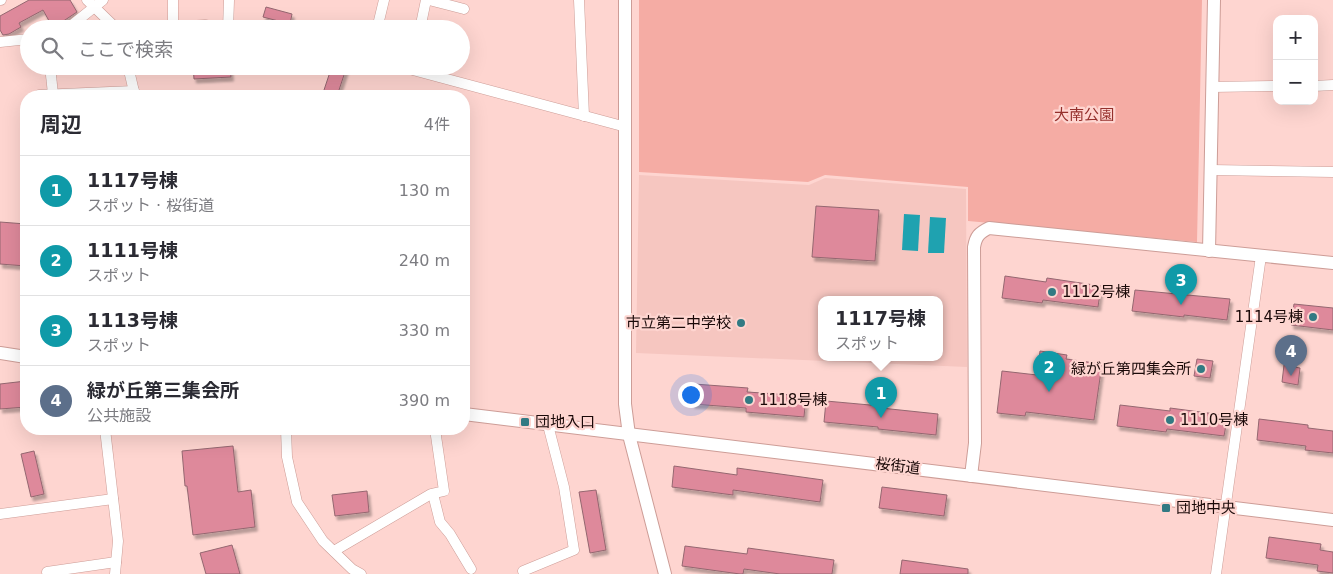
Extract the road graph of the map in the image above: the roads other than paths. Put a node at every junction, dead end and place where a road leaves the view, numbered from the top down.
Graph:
1 (173, 0) edge
2 (229, 0) edge
3 (384, 0) edge
4 (428, 0) edge
5 (579, 0) edge
6 (625, 0) edge
7 (1214, 0) edge
8 (95, 2) edge
9 (464, 9) dead end
10 (76, 20) edge
11 (110, 20) edge
12 (173, 20) edge
13 (228, 20) edge
14 (379, 20) edge
15 (422, 20) edge
16 (20, 40) edge
17 (0, 42) edge
18 (51, 75) edge
19 (130, 75) edge
20 (436, 75) edge
21 (1333, 85) edge
22 (1273, 86) edge
23 (1318, 86) edge
24 (1212, 87) junction
25 (53, 90) edge
26 (133, 90) edge
27 (584, 116) junction
28 (626, 127) junction
29 (1211, 170) junction
30 (1333, 172) edge
31 (1209, 251) junction
32 (1261, 256) junction
33 (1333, 264) edge
34 (0, 353) edge
35 (20, 356) edge
36 (470, 415) edge
37 (548, 425) junction
38 (106, 435) edge
39 (286, 435) edge
40 (436, 435) edge
41 (629, 435) junction
42 (971, 476) junction
43 (432, 494) junction
44 (113, 499) junction
45 (1226, 507) junction
46 (0, 514) edge
47 (1333, 520) edge
48 (334, 551) junction
49 (116, 562) junction
50 (472, 569) dead end
51 (523, 571) dead end
52 (48, 572) dead end
53 (115, 574) edge
54 (362, 574) edge
55 (665, 574) edge
56 (1216, 574) edge

1 - 12 street
2 - 13 street
3 - 14 street
4 - 9 street
4 - 15 street
5 - 27 street
6 - 28 street
7 - 24 street
8 - 10 street
8 - 11 street
16 - 17 street
18 - 25 street
19 - 26 street
20 - 27 street
21 - 23 street
22 - 24 street
24 - 29 street
27 - 28 street
28 - 41 street
29 - 30 street
29 - 31 street
31 - 32 street
31 - 42 street
32 - 33 street
32 - 45 street
34 - 35 street
36 - 37 street, 桜街道
37 - 41 street, 桜街道
37 - 51 street
38 - 44 street
39 - 48 street
40 - 43 street
41 - 42 street, 桜街道
41 - 55 street
42 - 45 street, 桜街道
43 - 48 street
43 - 50 street
44 - 46 street
44 - 49 street
45 - 47 street, 桜街道
45 - 56 street
48 - 54 street
49 - 52 street
49 - 53 street

